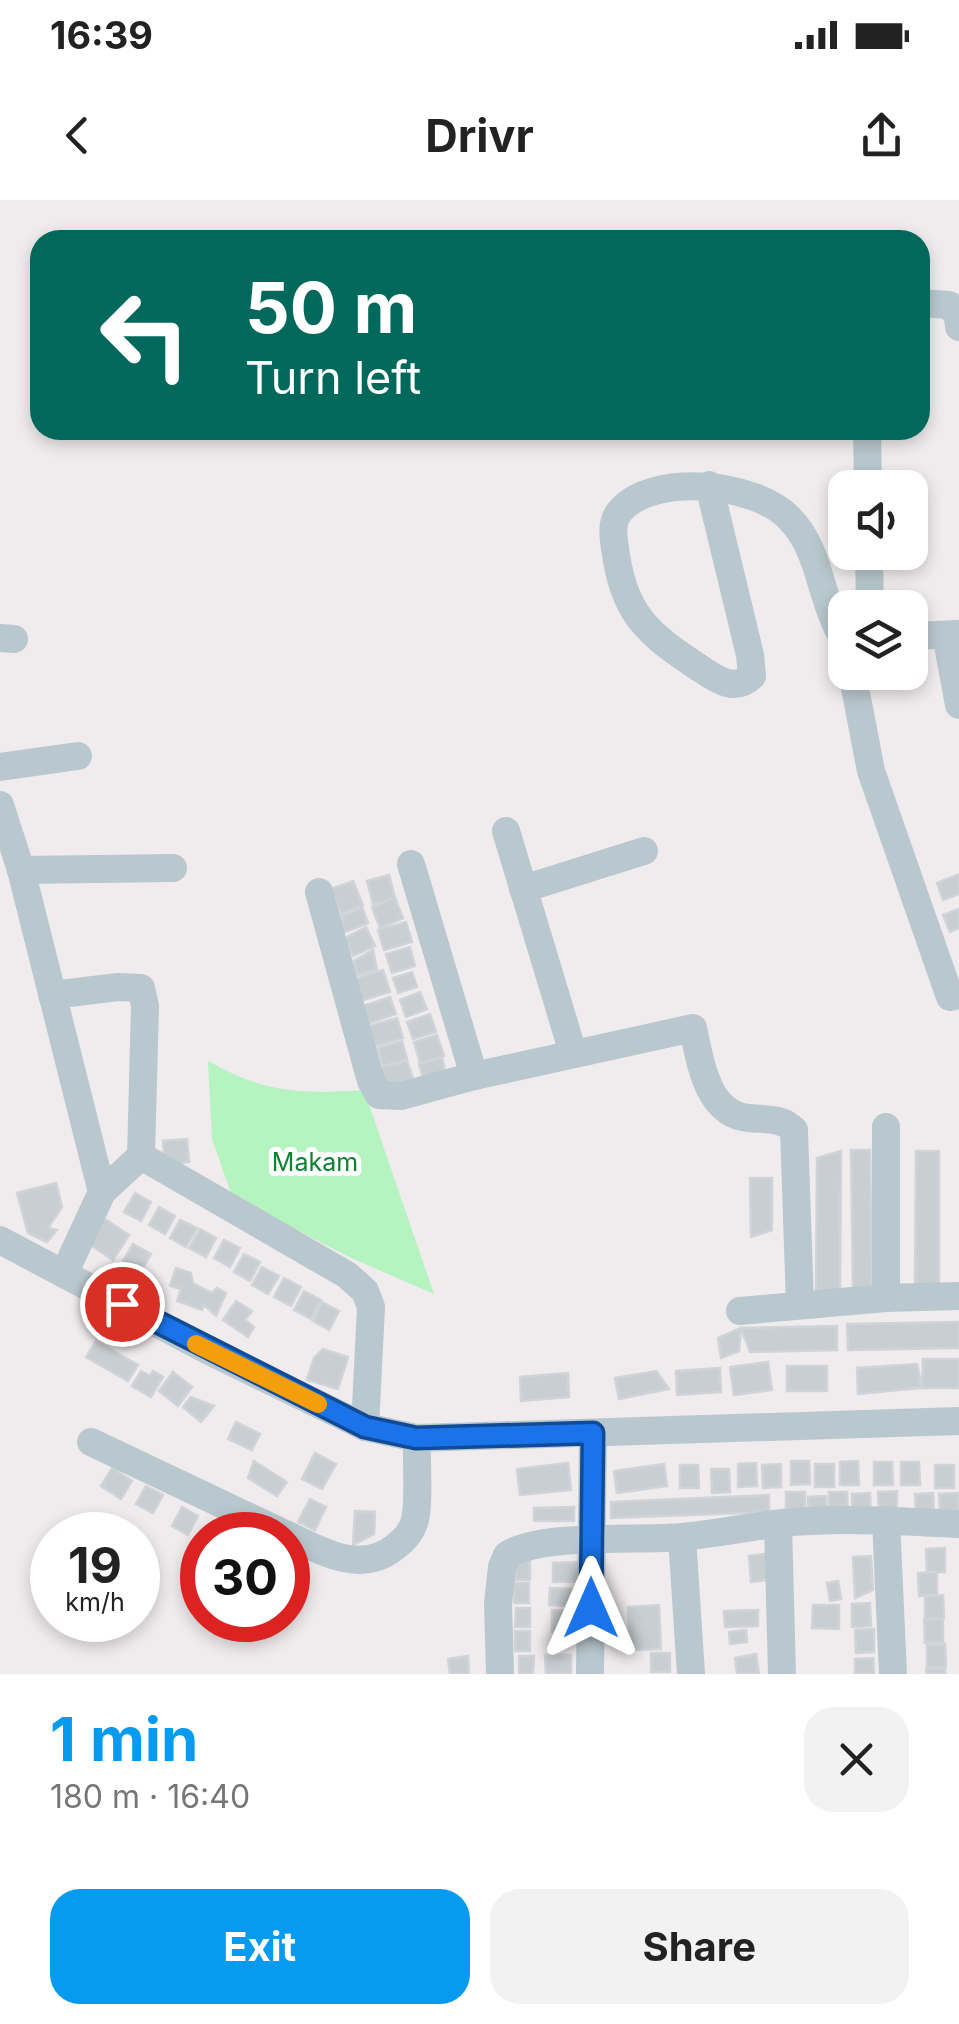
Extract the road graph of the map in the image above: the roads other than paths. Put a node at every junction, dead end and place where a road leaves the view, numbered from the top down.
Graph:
1 (930, 303) edge
2 (959, 327) edge
3 (867, 440) edge
4 (868, 470) edge
5 (709, 485) junction
6 (828, 600) edge
7 (953, 635) edge
8 (928, 636) edge
9 (855, 690) edge
10 (959, 705) edge
11 (78, 756) dead end
12 (0, 766) edge
13 (0, 805) edge
14 (506, 831) dead end
15 (644, 852) dead end
16 (411, 864) dead end
17 (173, 868) dead end
18 (21, 870) junction
19 (524, 889) junction
20 (318, 892) dead end
21 (52, 995) junction
22 (959, 995) edge
23 (574, 1054) junction
24 (474, 1076) junction
25 (886, 1127) dead end
26 (142, 1156) junction
27 (102, 1192) junction
28 (0, 1240) edge
29 (64, 1274) junction
30 (959, 1296) edge
31 (886, 1298) junction
32 (800, 1305) junction
33 (740, 1311) dead end
34 (959, 1421) edge
35 (365, 1427) junction
36 (593, 1433) junction
37 (428, 1438) junction
38 (92, 1442) dead end
39 (239, 1512) edge
40 (886, 1520) junction
41 (778, 1524) junction
42 (959, 1524) edge
43 (682, 1537) junction
44 (591, 1542) junction
45 (310, 1546) edge
46 (500, 1674) edge
47 (590, 1674) edge
48 (690, 1674) edge
49 (782, 1674) edge
50 (893, 1674) edge

1 - 2 street
3 - 4 street
5 - 5 street
5 - 6 street
7 - 8 street
7 - 10 street
9 - 22 street
11 - 12 street
13 - 18 street
14 - 19 street
15 - 19 street
16 - 24 street
17 - 18 street
18 - 21 street
19 - 23 street
20 - 24 street
21 - 26 street
21 - 27 street
23 - 24 street
23 - 32 street
25 - 31 street
26 - 27 street
26 - 35 street
27 - 29 street
28 - 29 street
29 - 35 street
30 - 31 street
31 - 32 street
32 - 33 street
34 - 36 street
35 - 37 street
36 - 37 street
36 - 44 street
37 - 45 street
38 - 39 street
40 - 41 street
40 - 42 street
40 - 50 street
41 - 43 street
41 - 49 street
43 - 44 street
43 - 48 street
44 - 46 street
44 - 47 street

